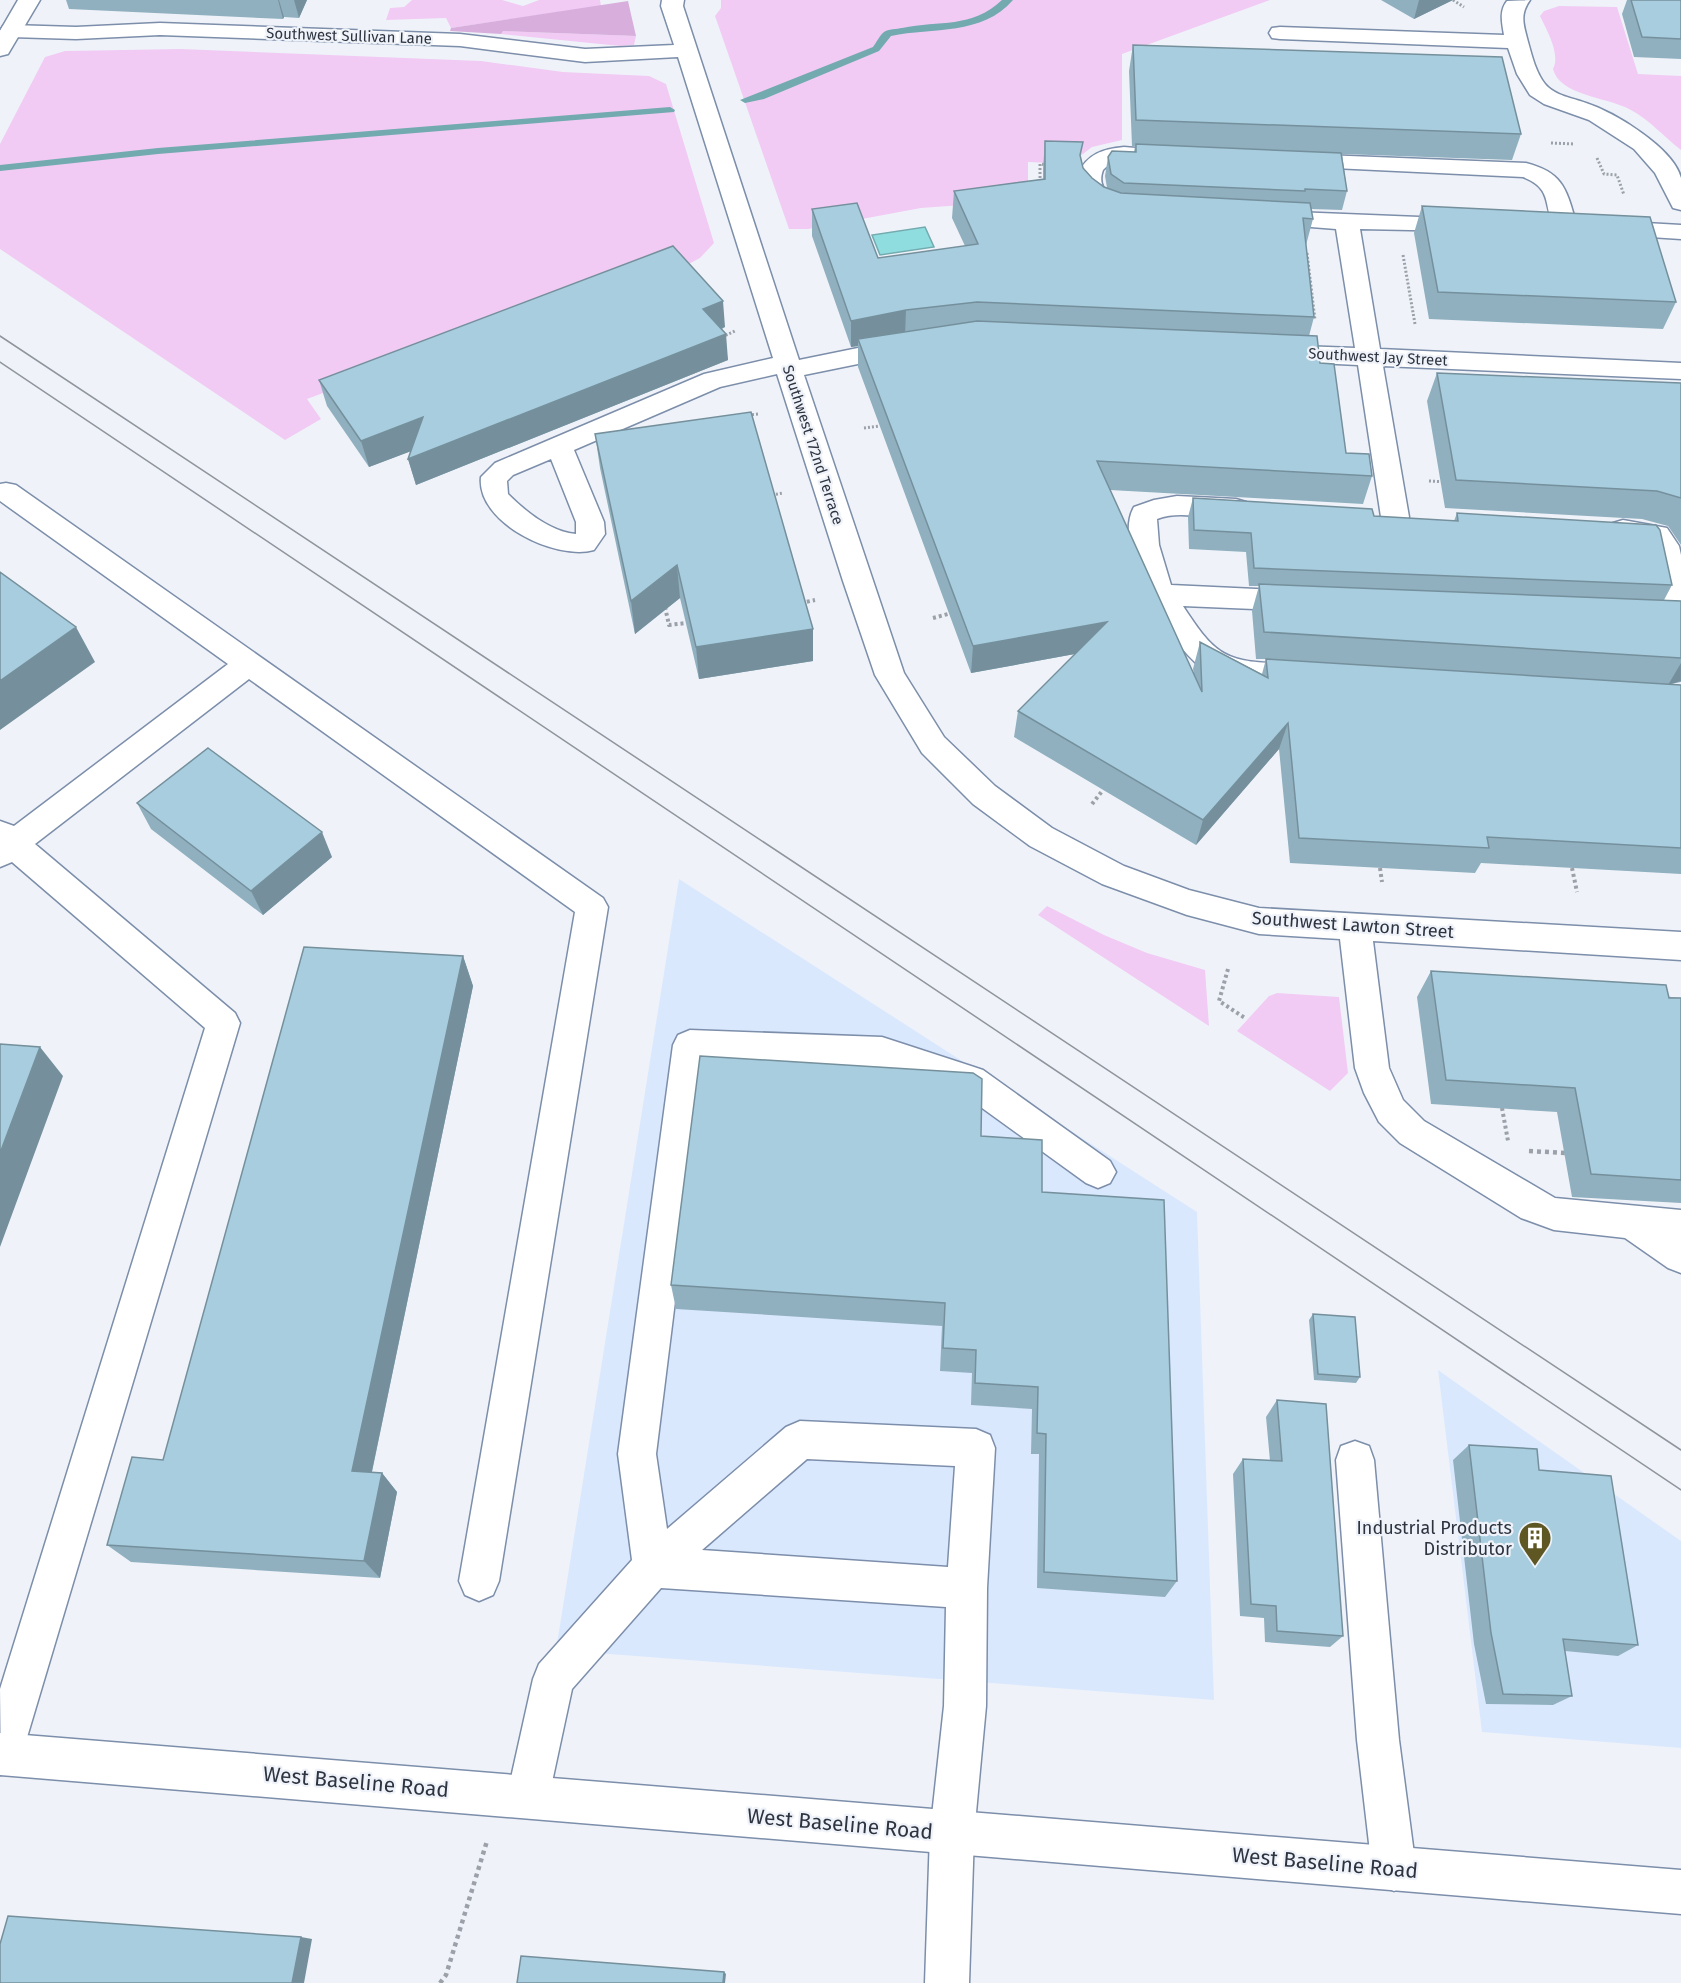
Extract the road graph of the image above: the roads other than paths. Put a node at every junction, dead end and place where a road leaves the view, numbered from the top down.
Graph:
1 (29, 0) edge
2 (673, 0) edge
3 (1519, 0) edge
4 (1280, 33) dead end
5 (5, 40) edge
6 (1518, 42) junction
7 (687, 50) junction
8 (1175, 156) edge
9 (1279, 160) edge
10 (1673, 169) edge
11 (1681, 203) edge
12 (1135, 213) edge
13 (1239, 217) edge
14 (1347, 222) junction
15 (1485, 225) edge
16 (1681, 232) edge
17 (926, 342) edge
18 (1249, 351) edge
19 (1368, 357) junction
20 (788, 366) junction
21 (1681, 370) edge
22 (559, 446) dead end
23 (6, 492) dead end
24 (1257, 510) edge
25 (1424, 519) edge
26 (1596, 529) edge
27 (1161, 595) junction
28 (1327, 602) edge
29 (1673, 615) edge
30 (249, 664) junction
31 (1329, 677) edge
32 (1041, 837) joint
33 (4, 844) edge
34 (1355, 927) junction
35 (1681, 946) edge
36 (1098, 1172) dead end
37 (1632, 1222) junction
38 (1681, 1226) edge
39 (1681, 1256) edge
40 (1355, 1460) dead end
41 (653, 1567) junction
42 (479, 1581) dead end
43 (967, 1588) junction
44 (0, 1754) edge
45 (514, 1795) junction
46 (952, 1833) junction
47 (1394, 1869) junction
48 (1681, 1892) edge
49 (947, 1983) edge

1 - 5 street
2 - 7 street, Southwest 172nd Terrace
3 - 6 street
4 - 6 street
5 - 7 street, Southwest Sullivan Lane
6 - 10 street
7 - 20 street, Southwest 172nd Terrace
8 - 12 street
9 - 16 street
10 - 11 street
13 - 14 street
14 - 15 street
14 - 19 street
17 - 20 street
18 - 19 street, Southwest Jay Street
19 - 21 street, Southwest Jay Street
19 - 25 street
20 - 22 street
20 - 32 street, Southwest 172nd Terrace
23 - 30 street
24 - 27 street
26 - 29 street
27 - 28 street
27 - 31 street
30 - 33 street
30 - 42 street
32 - 34 street, Southwest Lawton Street
33 - 44 street
34 - 35 street, Southwest Lawton Street
34 - 37 street
36 - 41 street
37 - 38 street
37 - 39 street
40 - 47 street
41 - 43 street
41 - 43 street
41 - 45 street
43 - 46 street
44 - 45 street, West Baseline Road
45 - 46 street, West Baseline Road
46 - 47 street, West Baseline Road
46 - 49 street
47 - 48 street, West Baseline Road

